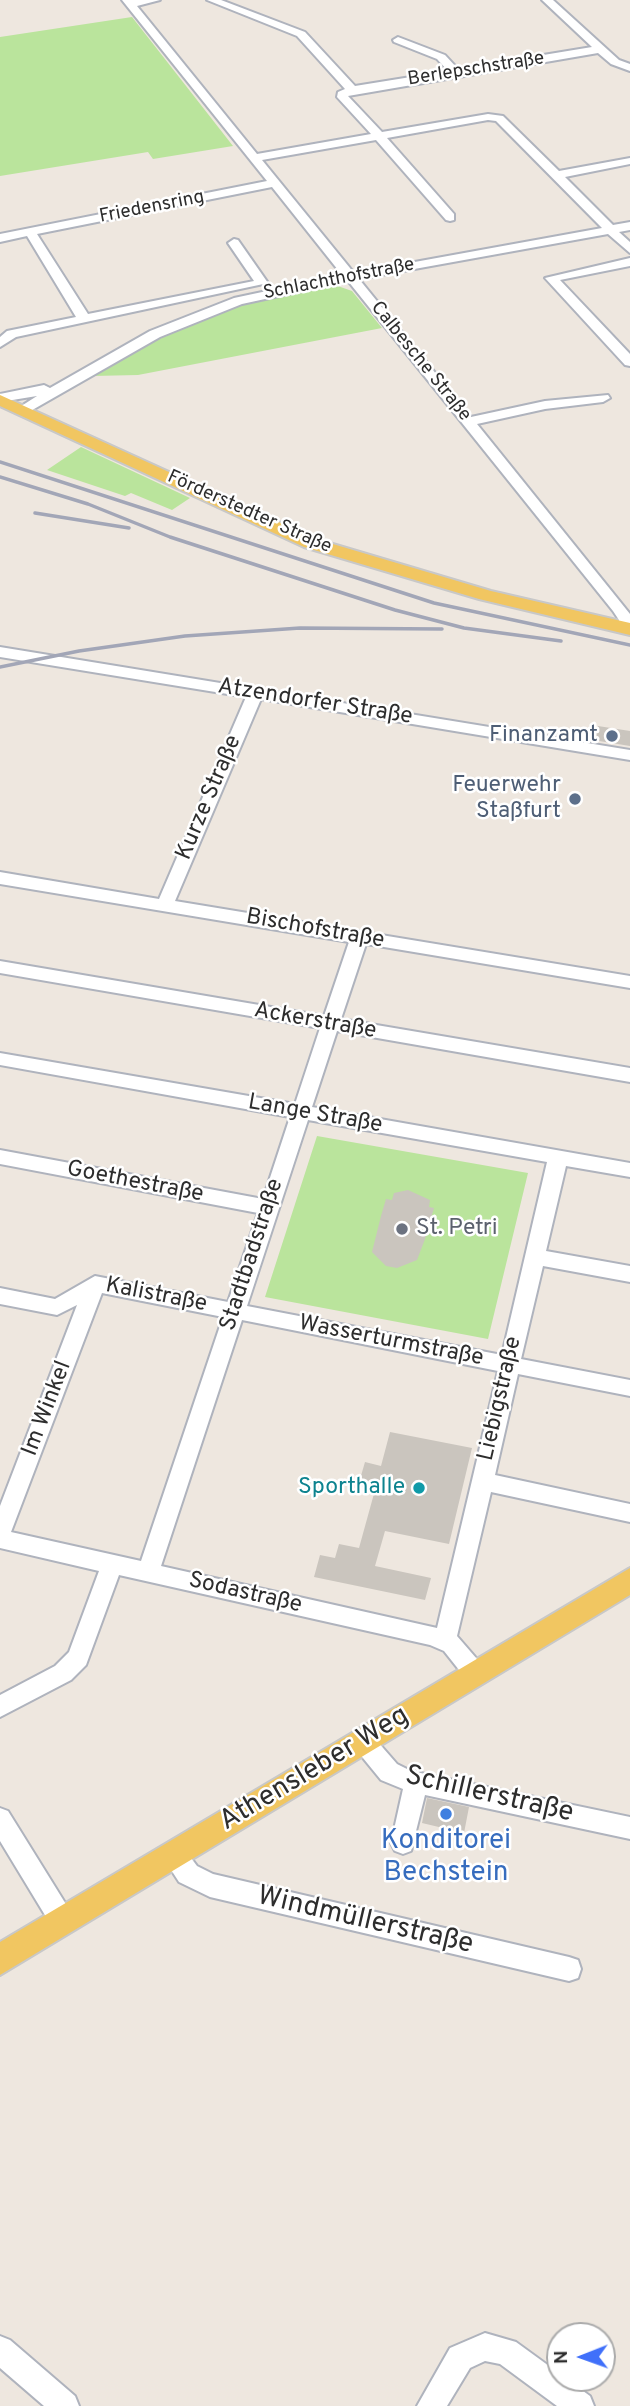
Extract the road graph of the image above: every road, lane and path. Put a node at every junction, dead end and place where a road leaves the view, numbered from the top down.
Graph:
1 (155, 0) edge
2 (212, 0) edge
3 (547, 0) edge
4 (129, 2) edge
5 (398, 40) dead end
6 (601, 49) junction
7 (630, 68) edge
8 (456, 73) junction
9 (352, 90) junction
10 (379, 136) junction
11 (253, 158) junction
12 (630, 162) edge
13 (558, 175) junction
14 (274, 183) junction
15 (450, 217) dead end
16 (630, 226) edge
17 (610, 228) junction
18 (30, 232) junction
19 (0, 238) edge
20 (234, 243) dead end
21 (630, 249) edge
22 (630, 262) edge
23 (350, 277) junction
24 (84, 319) junction
25 (2, 338) edge
26 (630, 362) edge
27 (65, 384) junction
28 (603, 398) dead end
29 (0, 399) edge
30 (22, 410) junction
31 (469, 422) junction
32 (628, 629) edge
33 (0, 652) edge
34 (256, 693) junction
35 (630, 755) edge
36 (0, 878) edge
37 (165, 904) junction
38 (359, 938) junction
39 (0, 967) edge
40 (630, 982) edge
41 (330, 1024) junction
42 (0, 1059) edge
43 (630, 1075) edge
44 (301, 1112) junction
45 (0, 1157) edge
46 (558, 1158) junction
47 (630, 1170) edge
48 (269, 1208) junction
49 (535, 1257) junction
50 (630, 1274) edge
51 (95, 1284) junction
52 (0, 1296) edge
53 (235, 1311) junction
54 (509, 1365) junction
55 (630, 1388) edge
56 (482, 1481) junction
57 (630, 1513) edge
58 (0, 1534) edge
59 (0, 1539) edge
60 (112, 1565) junction
61 (148, 1573) junction
62 (630, 1580) edge
63 (444, 1641) junction
64 (475, 1673) junction
65 (0, 1707) edge
66 (362, 1740) junction
67 (416, 1783) junction
68 (0, 1819) edge
69 (630, 1828) edge
70 (402, 1843) dead end
71 (174, 1854) junction
72 (63, 1922) junction
73 (0, 1960) edge
74 (569, 1969) dead end
75 (0, 2350) edge
76 (65, 2406) edge
77 (431, 2406) edge
78 (580, 2406) edge

1 - 4 street
2 - 9 street
3 - 6 street
4 - 11 street, Calbesche Straße
5 - 8 street
6 - 7 street
6 - 8 street, Berlepschstraße
8 - 9 street, Berlepschstraße
9 - 10 street
10 - 11 street
10 - 13 street
10 - 15 street
11 - 14 street, Calbesche Straße
12 - 13 street
13 - 17 street
14 - 18 street, Friedensring
14 - 23 street, Calbesche Straße
16 - 17 street, Schlachthofstraße
17 - 21 street
17 - 23 street, Schlachthofstraße
18 - 19 street, Friedensring
18 - 24 street
20 - 24 street
22 - 26 street
23 - 27 street, Schlachthofstraße
23 - 31 street, Calbesche Straße
24 - 25 street
27 - 29 street, Schlachthofstraße
27 - 30 street, Schlachthofstraße
28 - 31 street
29 - 30 main road, Förderstedter Straße
30 - 32 main road, Förderstedter Straße
31 - 32 street, Calbesche Straße
33 - 34 street, Atzendorfer Straße
34 - 35 street, Atzendorfer Straße
34 - 37 street, Kurze Straße
36 - 37 street, Bischofstraße
37 - 38 street, Bischofstraße
38 - 40 street, Bischofstraße
38 - 41 street, Stadtbadstraße
39 - 41 street, Ackerstraße
41 - 43 street, Ackerstraße
41 - 44 street, Stadtbadstraße
42 - 44 street, Lange Straße
44 - 46 street, Lange Straße
44 - 48 street, Stadtbadstraße
45 - 48 street, Goethestraße
46 - 47 street, Lange Straße
46 - 49 street, Liebigstraße
48 - 53 street, Stadtbadstraße
49 - 50 street
49 - 54 street, Liebigstraße
51 - 52 street, Kalistraße
51 - 53 street, Kalistraße
51 - 58 street, Im Winkel
53 - 54 street, Wasserturmstraße
53 - 61 street, Stadtbadstraße
54 - 55 street, Wasserturmstraße
54 - 56 street, Liebigstraße
56 - 57 street
56 - 63 street, Liebigstraße
59 - 60 street, Sodastraße
60 - 61 street, Sodastraße
60 - 65 street
61 - 63 street, Sodastraße
62 - 64 main road, Athensleber Weg
63 - 64 street
64 - 66 main road, Athensleber Weg
66 - 67 street, Schillerstraße
66 - 71 main road, Athensleber Weg
67 - 69 street, Schillerstraße
67 - 70 street
68 - 72 street
71 - 72 main road, Athensleber Weg
71 - 74 street, Windmüllerstraße
72 - 73 main road, Athensleber Weg
75 - 76 street
77 - 78 street

